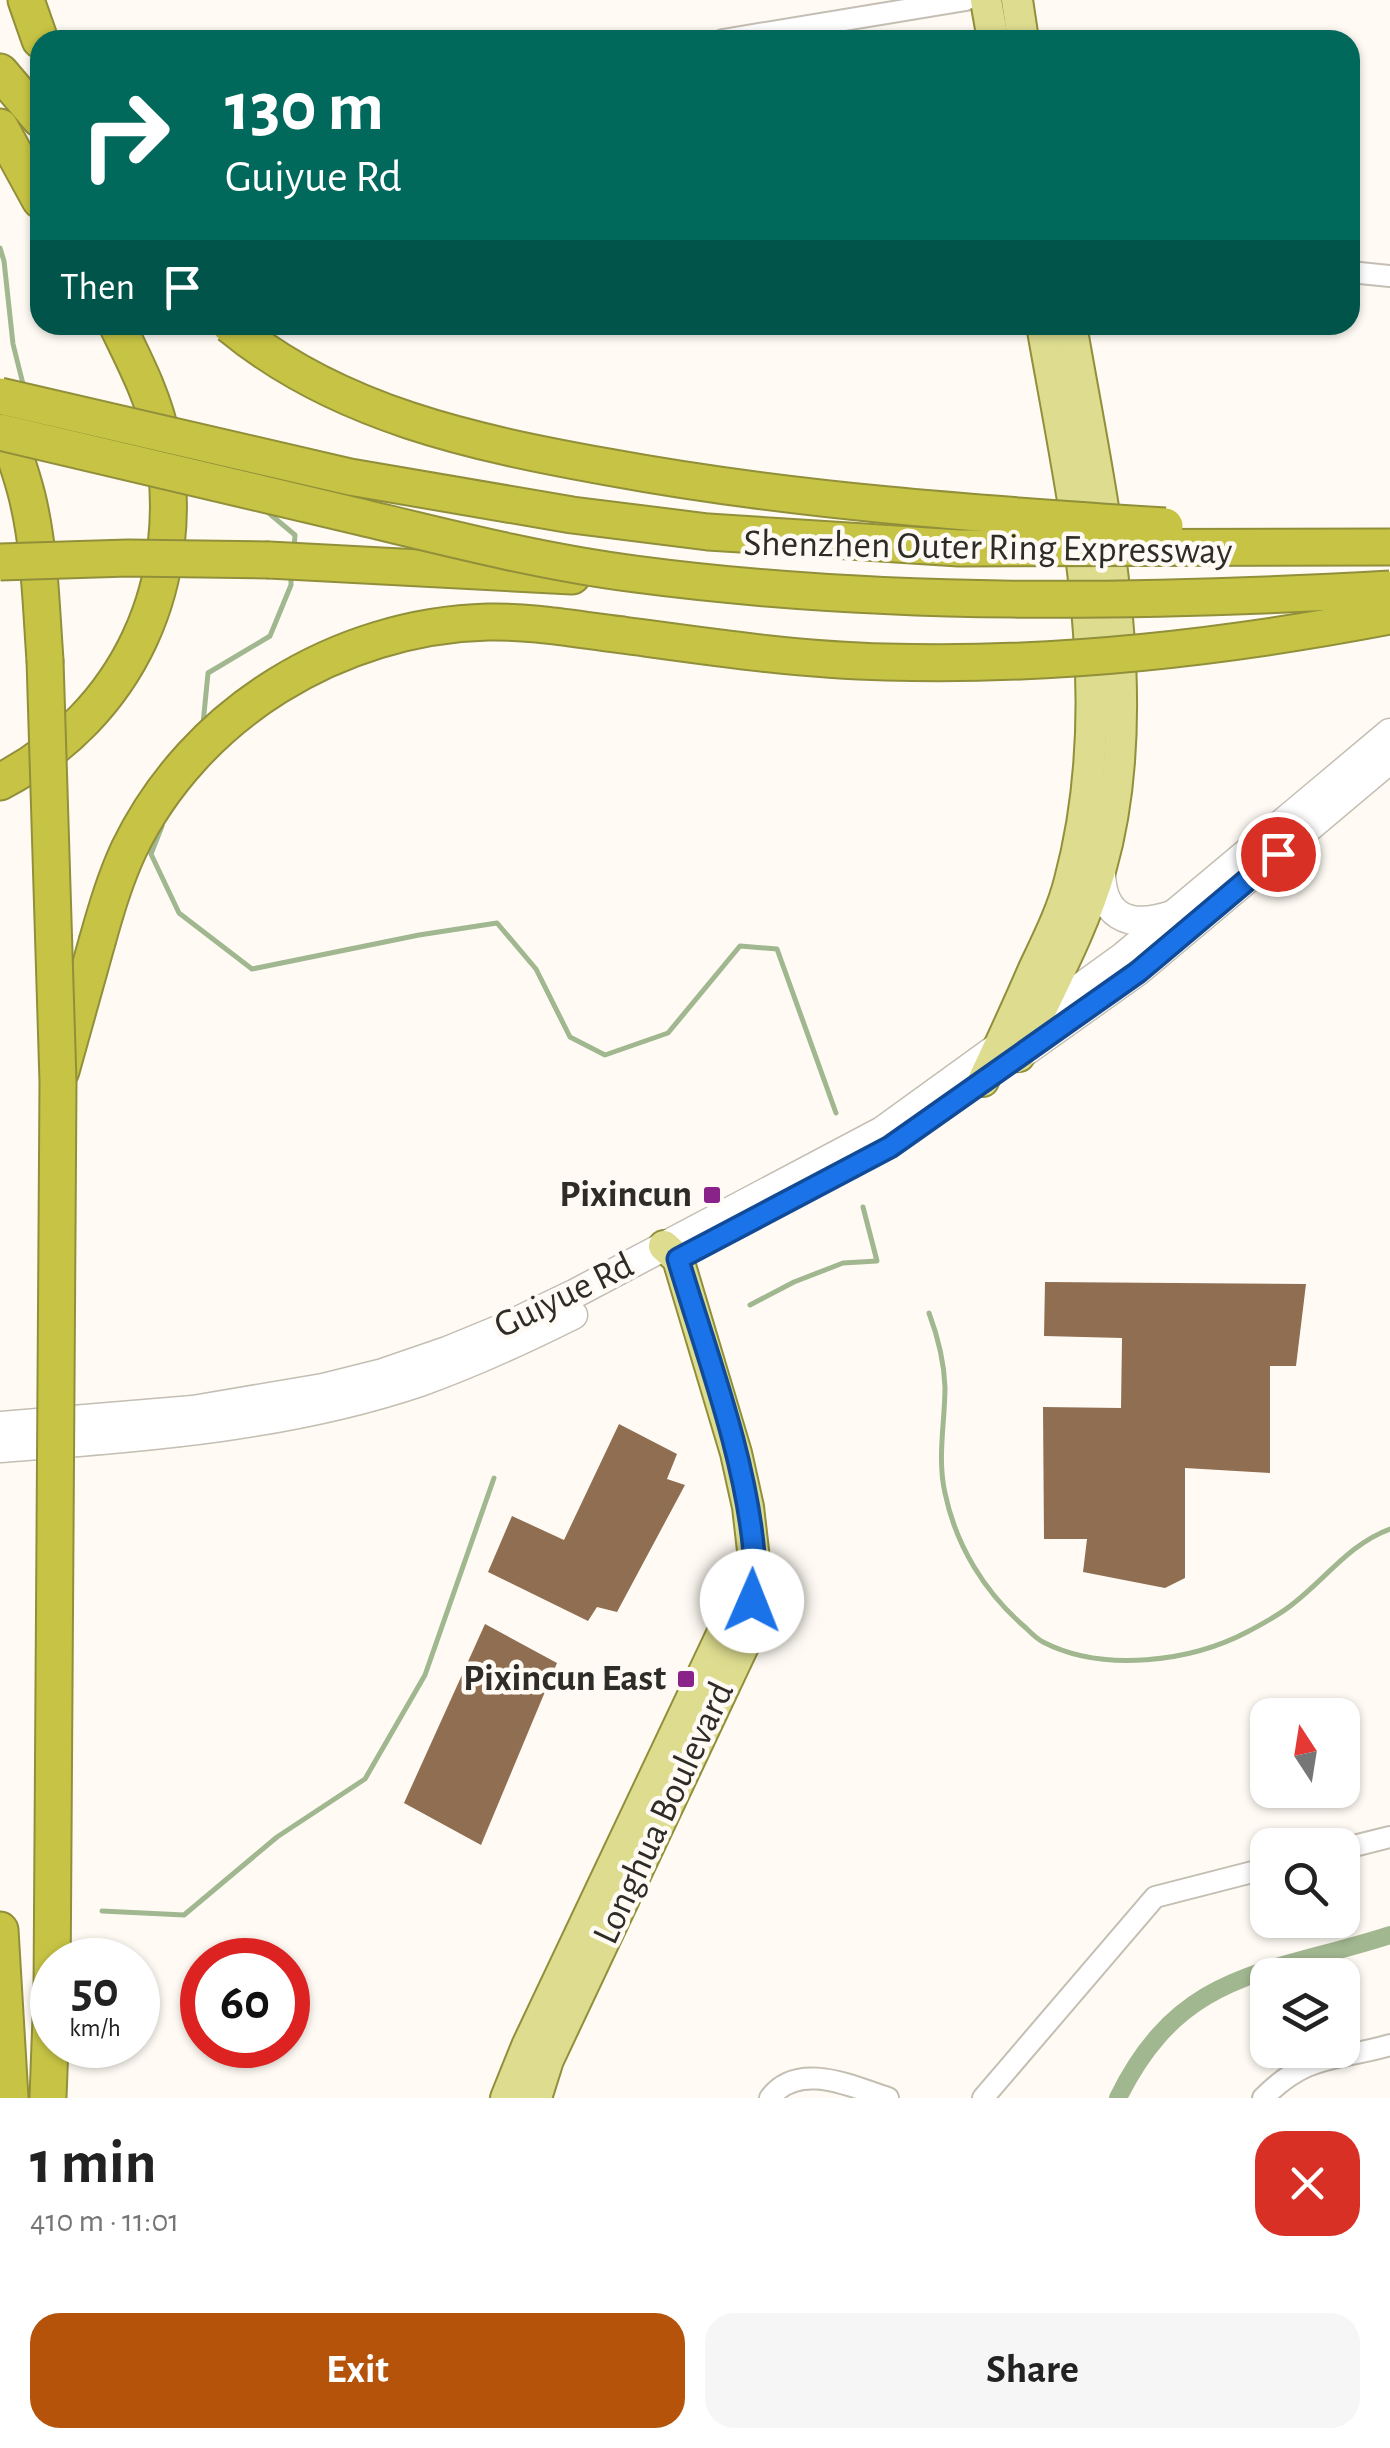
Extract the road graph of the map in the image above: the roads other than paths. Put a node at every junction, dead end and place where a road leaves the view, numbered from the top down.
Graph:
1 (26, 0) edge
2 (966, 0) edge
3 (986, 0) edge
4 (1016, 0) edge
5 (36, 30) edge
6 (784, 30) edge
7 (991, 30) edge
8 (1021, 30) edge
9 (0, 72) edge
10 (30, 107) edge
11 (0, 127) edge
12 (30, 182) edge
13 (1360, 273) edge
14 (1390, 276) edge
15 (122, 335) edge
16 (244, 335) edge
17 (1044, 335) edge
18 (1073, 335) edge
19 (0, 396) edge
20 (0, 414) edge
21 (0, 432) edge
22 (1390, 544) edge
23 (0, 562) edge
24 (757, 588) junction
25 (1390, 589) edge
26 (1390, 616) edge
27 (1390, 733) edge
28 (1390, 759) edge
29 (0, 782) edge
30 (1101, 867) junction
31 (1174, 915) junction
32 (1035, 1020) junction
33 (1009, 1051) junction
34 (982, 1081) joint
35 (58, 1082) junction
36 (668, 1258) junction
37 (0, 1426) edge
38 (0, 1448) edge
39 (1390, 1837) edge
40 (1360, 1844) edge
41 (1250, 1873) edge
42 (0, 1930) edge
43 (52, 1938) edge
44 (1390, 2045) edge
45 (49, 2068) edge
46 (10, 2098) edge
47 (48, 2098) edge
48 (506, 2098) edge
49 (536, 2098) edge
50 (770, 2098) edge
51 (888, 2098) edge
52 (983, 2098) edge
53 (1263, 2098) edge

1 - 5 highway
2 - 6 street
3 - 7 main road
4 - 8 main road
9 - 10 highway
11 - 12 highway
13 - 14 street
15 - 29 highway, bridge
16 - 22 highway, bridge
17 - 33 main road
18 - 30 main road
19 - 22 highway, Shenzhen Outer Ring Expressway, bridge
20 - 35 highway, bridge
21 - 24 highway, Shenzhen Outer Ring Expressway, bridge
23 - 24 highway, bridge
24 - 25 highway, Shenzhen Outer Ring Expressway, bridge
26 - 35 highway, bridge
27 - 31 main road
28 - 33 main road, Guiyue Rd
30 - 31 main road
30 - 32 main road
31 - 32 main road
32 - 33 main road
33 - 34 main road
33 - 36 main road, Guiyue Rd
34 - 36 main road, Guiyue Rd
35 - 43 highway, bridge
36 - 37 main road, Guiyue Rd
36 - 38 main road, Guiyue Rd
36 - 48 main road, Longhua Boulevard
36 - 49 main road, Longhua Boulevard
39 - 40 street
41 - 52 street
42 - 46 highway
44 - 53 street
45 - 47 highway
50 - 51 street

